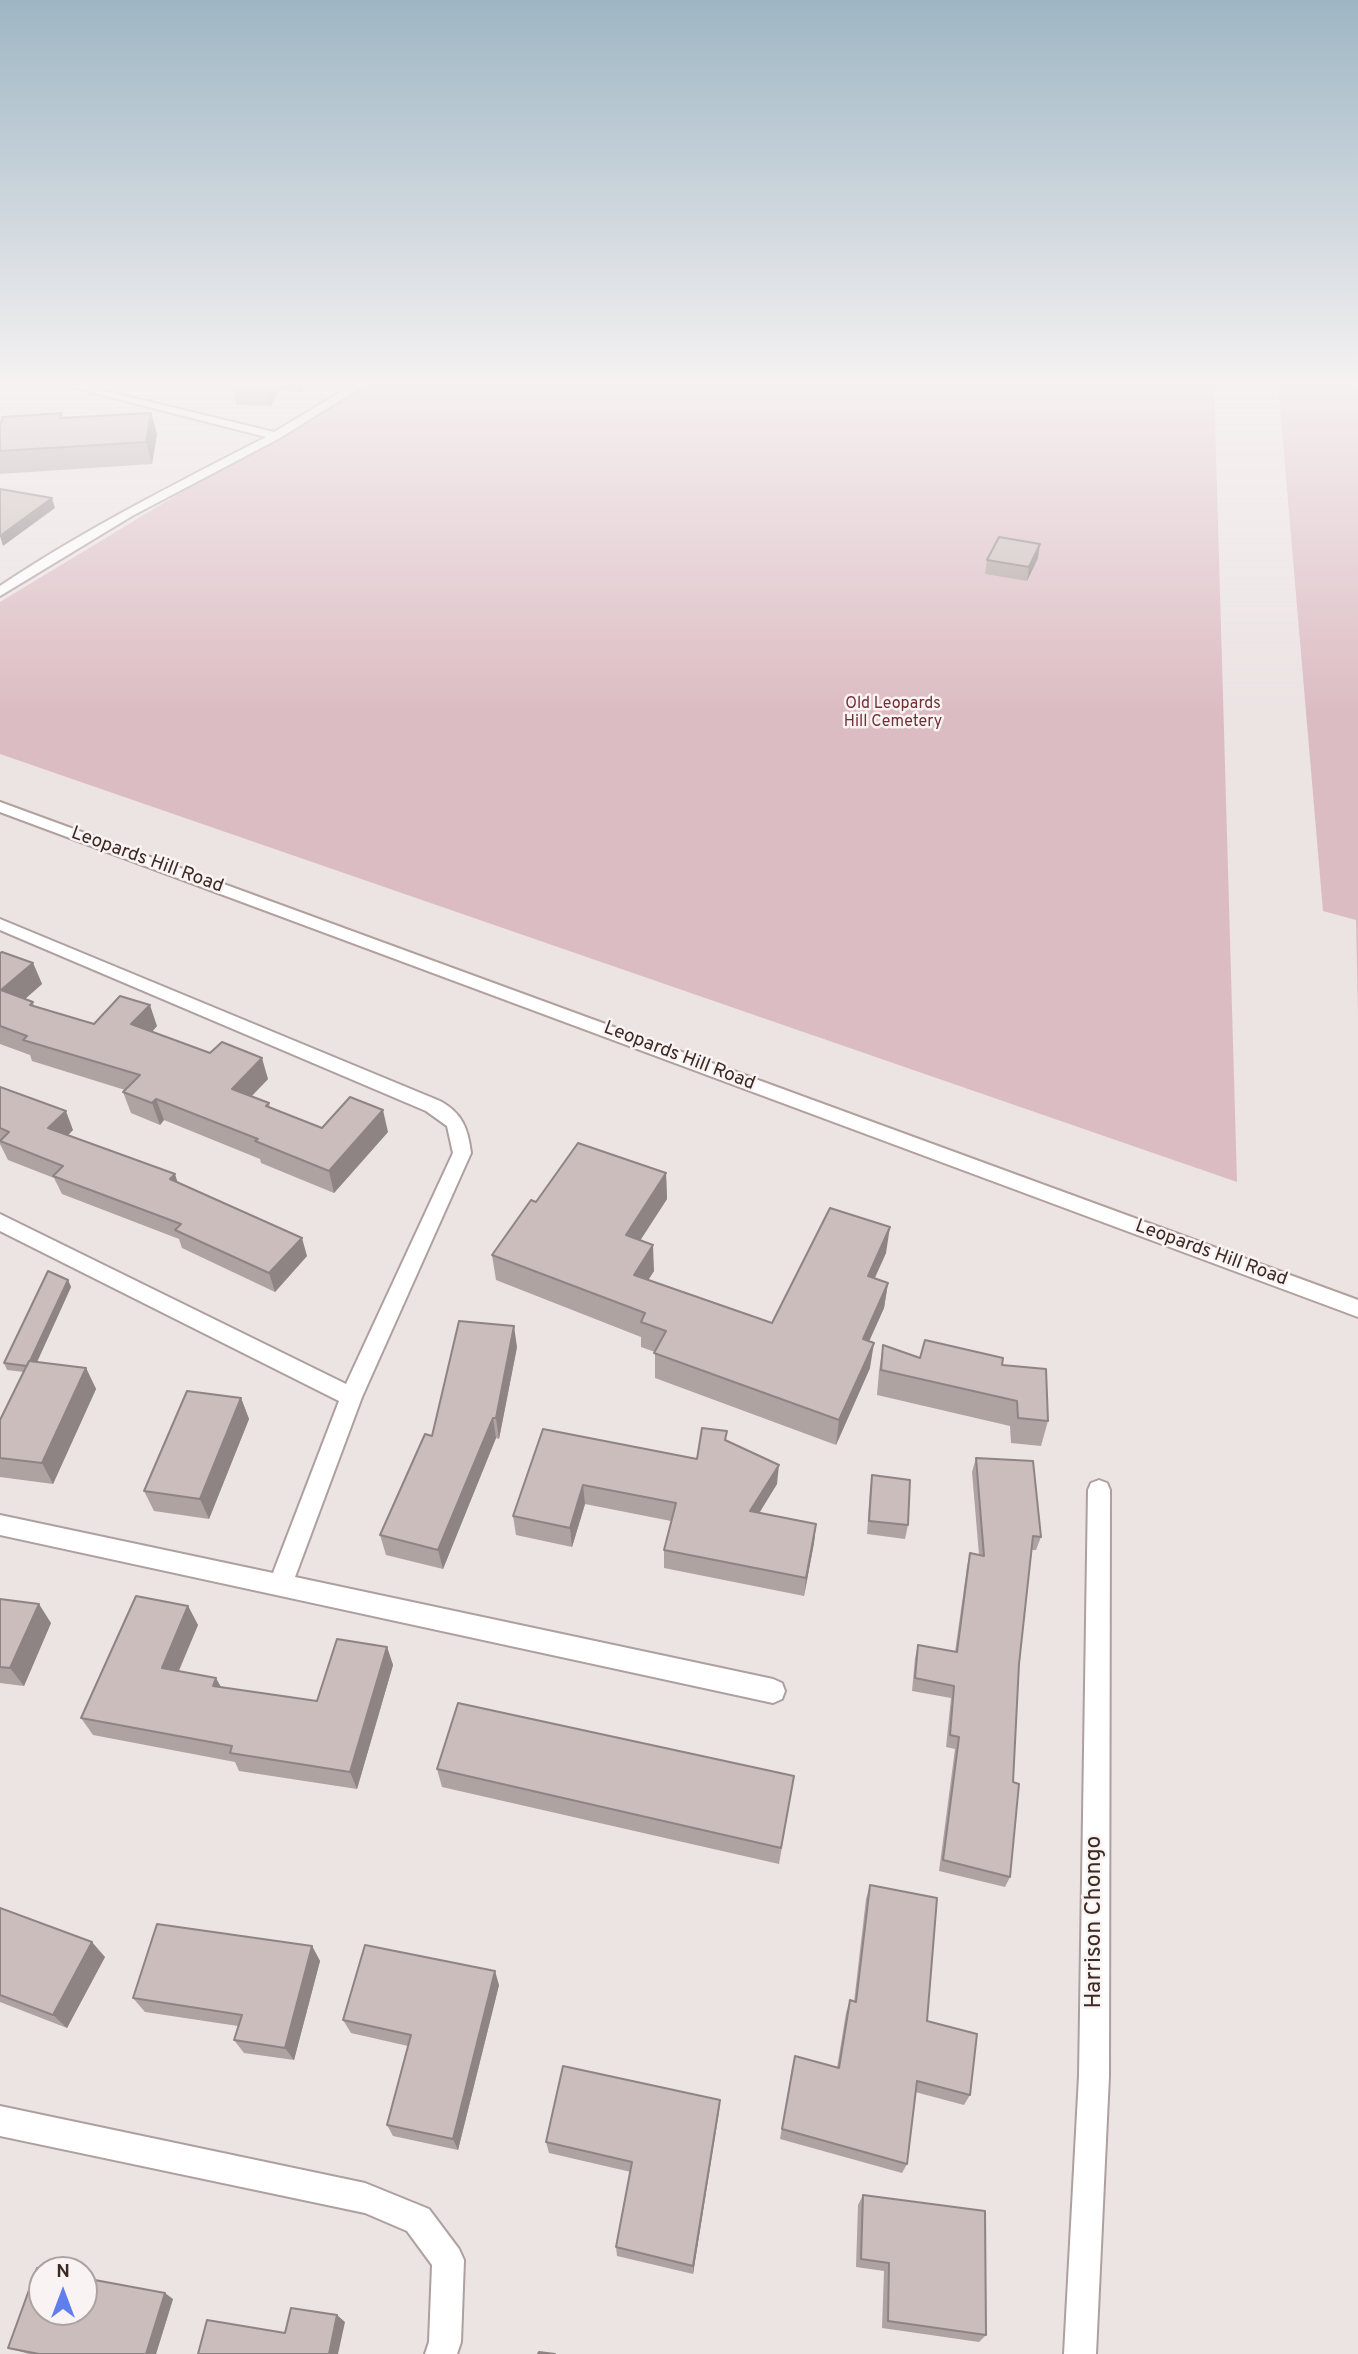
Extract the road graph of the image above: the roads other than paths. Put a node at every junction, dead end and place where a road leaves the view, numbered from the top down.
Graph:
1 (163, 494) edge
2 (0, 592) edge
3 (0, 807) edge
4 (0, 924) edge
5 (0, 1223) edge
6 (1358, 1309) edge
7 (351, 1396) junction
8 (1099, 1489) dead end
9 (0, 1525) edge
10 (281, 1584) junction
11 (773, 1691) dead end
12 (0, 2121) edge
13 (441, 2354) edge
14 (1080, 2354) edge

1 - 2 street
3 - 6 street, Leopards Hill Road
4 - 7 street
5 - 7 street
7 - 10 street
8 - 14 street, Harrison Chongo
9 - 10 street
10 - 11 street
12 - 13 street

